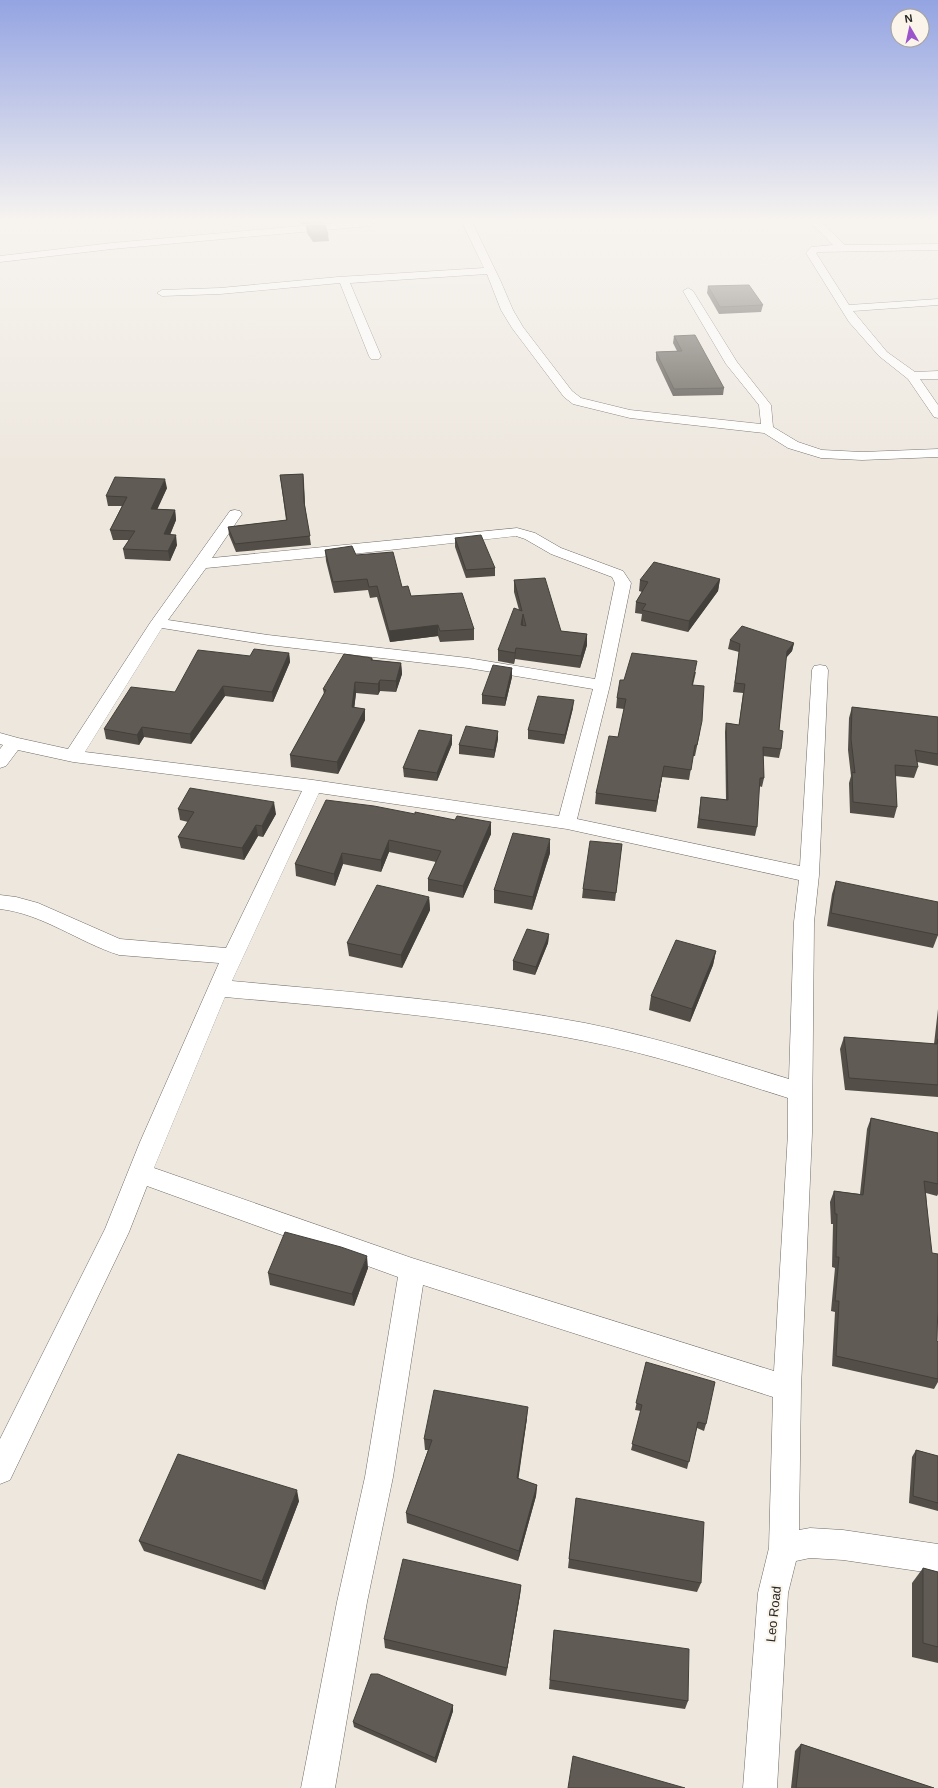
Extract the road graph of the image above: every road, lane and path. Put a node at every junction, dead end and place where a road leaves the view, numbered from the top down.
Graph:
1 (354, 303) edge
2 (504, 303) edge
3 (696, 303) edge
4 (843, 303) edge
5 (916, 303) edge
6 (846, 308) junction
7 (375, 356) dead end
8 (938, 375) edge
9 (912, 376) junction
10 (938, 414) edge
11 (767, 429) junction
12 (938, 453) edge
13 (235, 514) dead end
14 (201, 564) junction
15 (158, 623) junction
16 (820, 670) dead end
17 (602, 685) junction
18 (7, 741) edge
19 (73, 756) junction
20 (0, 762) edge
21 (313, 786) junction
22 (567, 824) junction
23 (810, 876) junction
24 (0, 902) edge
25 (232, 956) junction
26 (219, 988) junction
27 (800, 1092) junction
28 (139, 1173) junction
29 (412, 1270) junction
30 (787, 1388) junction
31 (0, 1470) edge
32 (784, 1548) junction
33 (938, 1559) edge
34 (318, 1788) edge
35 (760, 1788) edge

1 - 7 street
2 - 11 street
3 - 11 street
4 - 6 street
5 - 6 street
6 - 9 street
8 - 9 street
9 - 10 street
11 - 12 street
13 - 14 street
14 - 15 street
14 - 17 street
15 - 17 street
15 - 19 street
16 - 23 street, Leo Road
17 - 22 street
18 - 19 street
18 - 20 street
19 - 21 street
21 - 22 street
21 - 25 street
22 - 23 street
23 - 27 street, Leo Road
24 - 25 street
25 - 26 street
26 - 27 street
26 - 28 street
27 - 30 street, Leo Road
28 - 29 street
28 - 31 street
29 - 30 street
29 - 34 street
30 - 32 street, Leo Road
32 - 33 street
32 - 35 street, Leo Road

